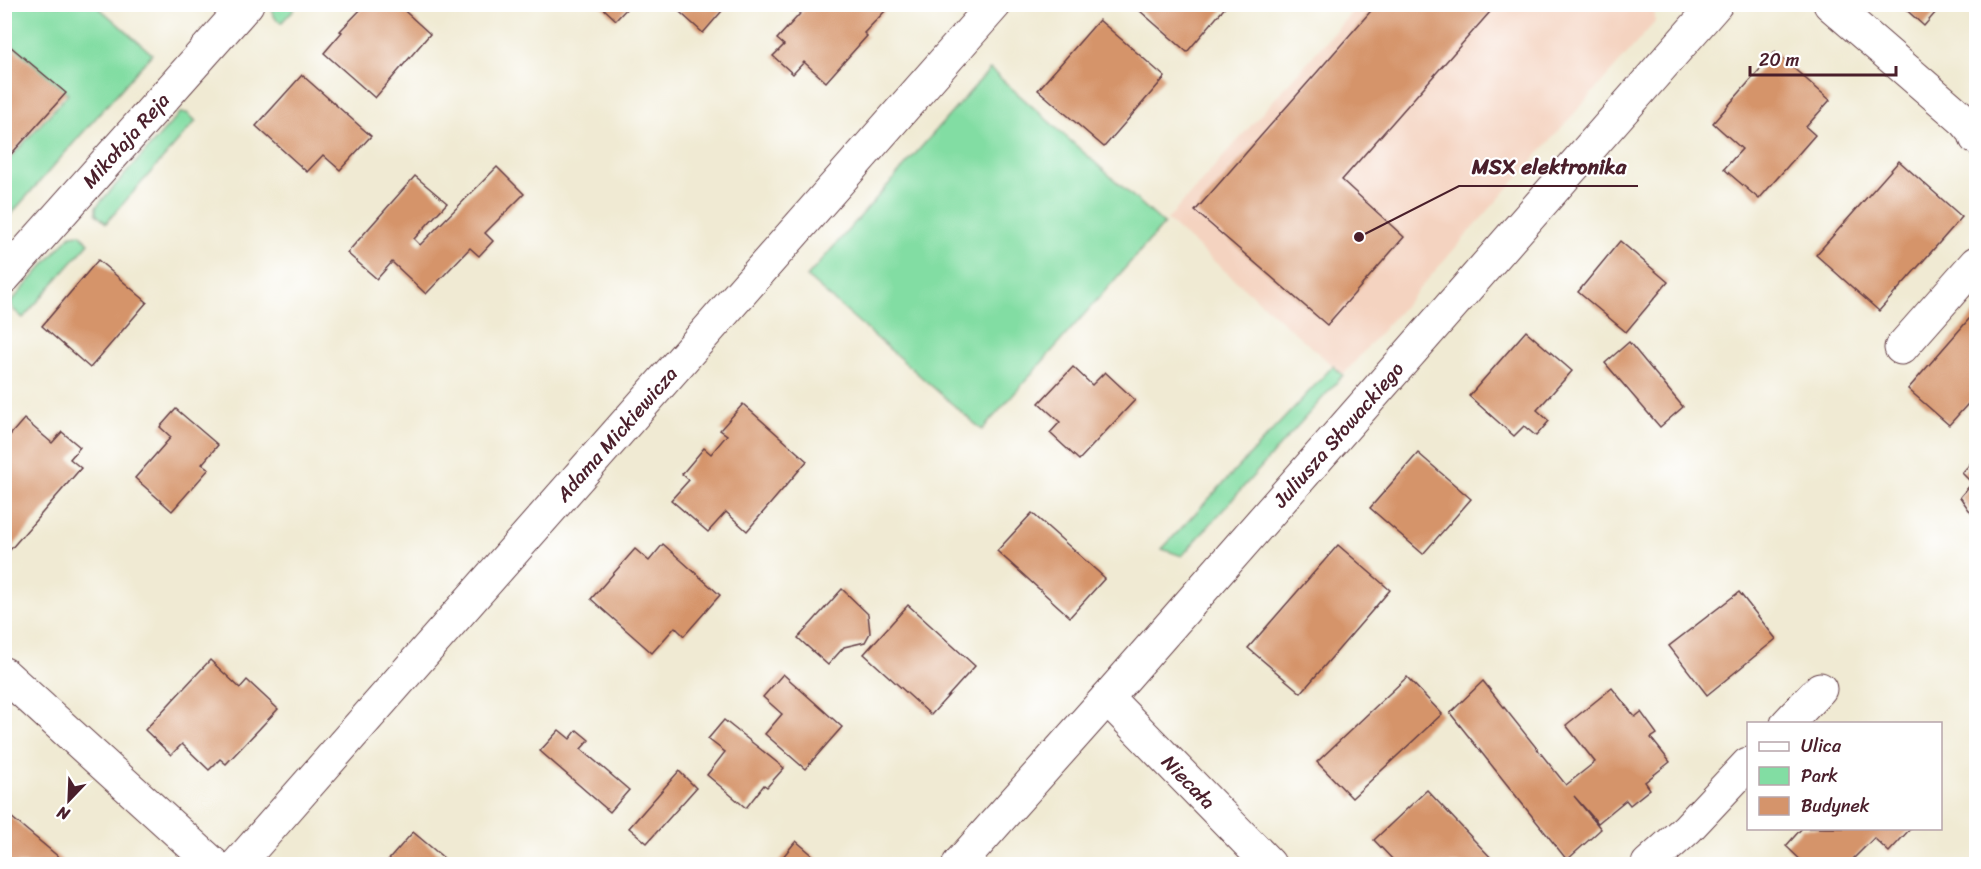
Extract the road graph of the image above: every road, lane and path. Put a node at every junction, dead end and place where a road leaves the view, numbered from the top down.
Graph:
1 (247, 4) edge
2 (995, 4) edge
3 (1830, 4) edge
4 (1705, 8) edge
5 (1977, 138) edge
6 (1977, 263) edge
7 (4, 277) edge
8 (1901, 348) dead end
9 (4, 674) edge
10 (1820, 689) dead end
11 (1107, 698) junction
12 (1788, 722) edge
13 (1747, 766) edge
14 (213, 864) edge
15 (238, 864) edge
16 (959, 864) edge
17 (1269, 864) edge
18 (1648, 864) edge

1 - 7 street, Mikołaja Reja
2 - 15 street, Adama Mickiewicza
3 - 5 street
4 - 11 street, Juliusza Słowackiego
6 - 8 street
9 - 14 street
10 - 12 street
11 - 16 street, Juliusza Słowackiego
11 - 17 street, Niecała
13 - 18 street

